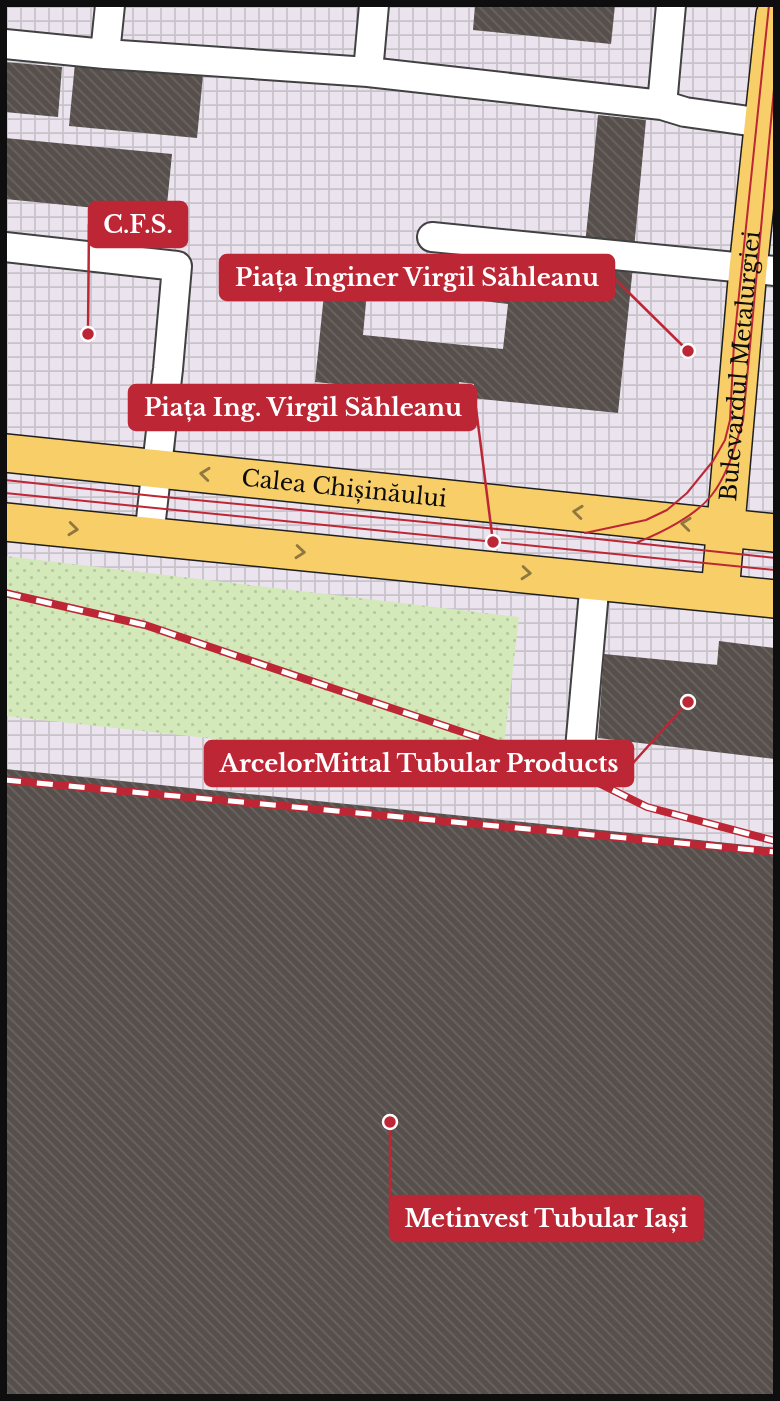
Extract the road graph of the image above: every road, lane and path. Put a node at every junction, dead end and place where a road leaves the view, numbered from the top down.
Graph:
1 (110, 5) edge
2 (374, 5) edge
3 (671, 5) edge
4 (775, 15) edge
5 (5, 44) edge
6 (105, 54) junction
7 (368, 72) junction
8 (662, 105) junction
9 (763, 123) junction
10 (432, 237) dead end
11 (5, 247) edge
12 (762, 270) edge
13 (5, 453) edge
14 (156, 469) junction
15 (5, 522) edge
16 (726, 528) junction
17 (775, 534) edge
18 (149, 537) junction
19 (595, 580) junction
20 (720, 593) junction
21 (775, 598) edge
22 (580, 749) dead end

1 - 6 lane
2 - 7 lane
3 - 8 lane
4 - 9 main road, Bulevardul Metalurgiei
5 - 6 lane
6 - 7 lane
7 - 8 lane
8 - 9 lane
9 - 12 main road, Bulevardul Metalurgiei
10 - 12 lane
11 - 14 lane
12 - 16 main road, Bulevardul Metalurgiei
13 - 14 main road, Calea Chișinăului
16 -> 14 main road, Calea Chișinăului
14 - 18 lane
15 -> 18 main road
16 - 17 main road, Calea Chișinăului
16 - 20 main road, Bulevardul Metalurgiei
18 -> 19 main road
19 - 20 main road
19 - 22 lane
20 - 21 main road

